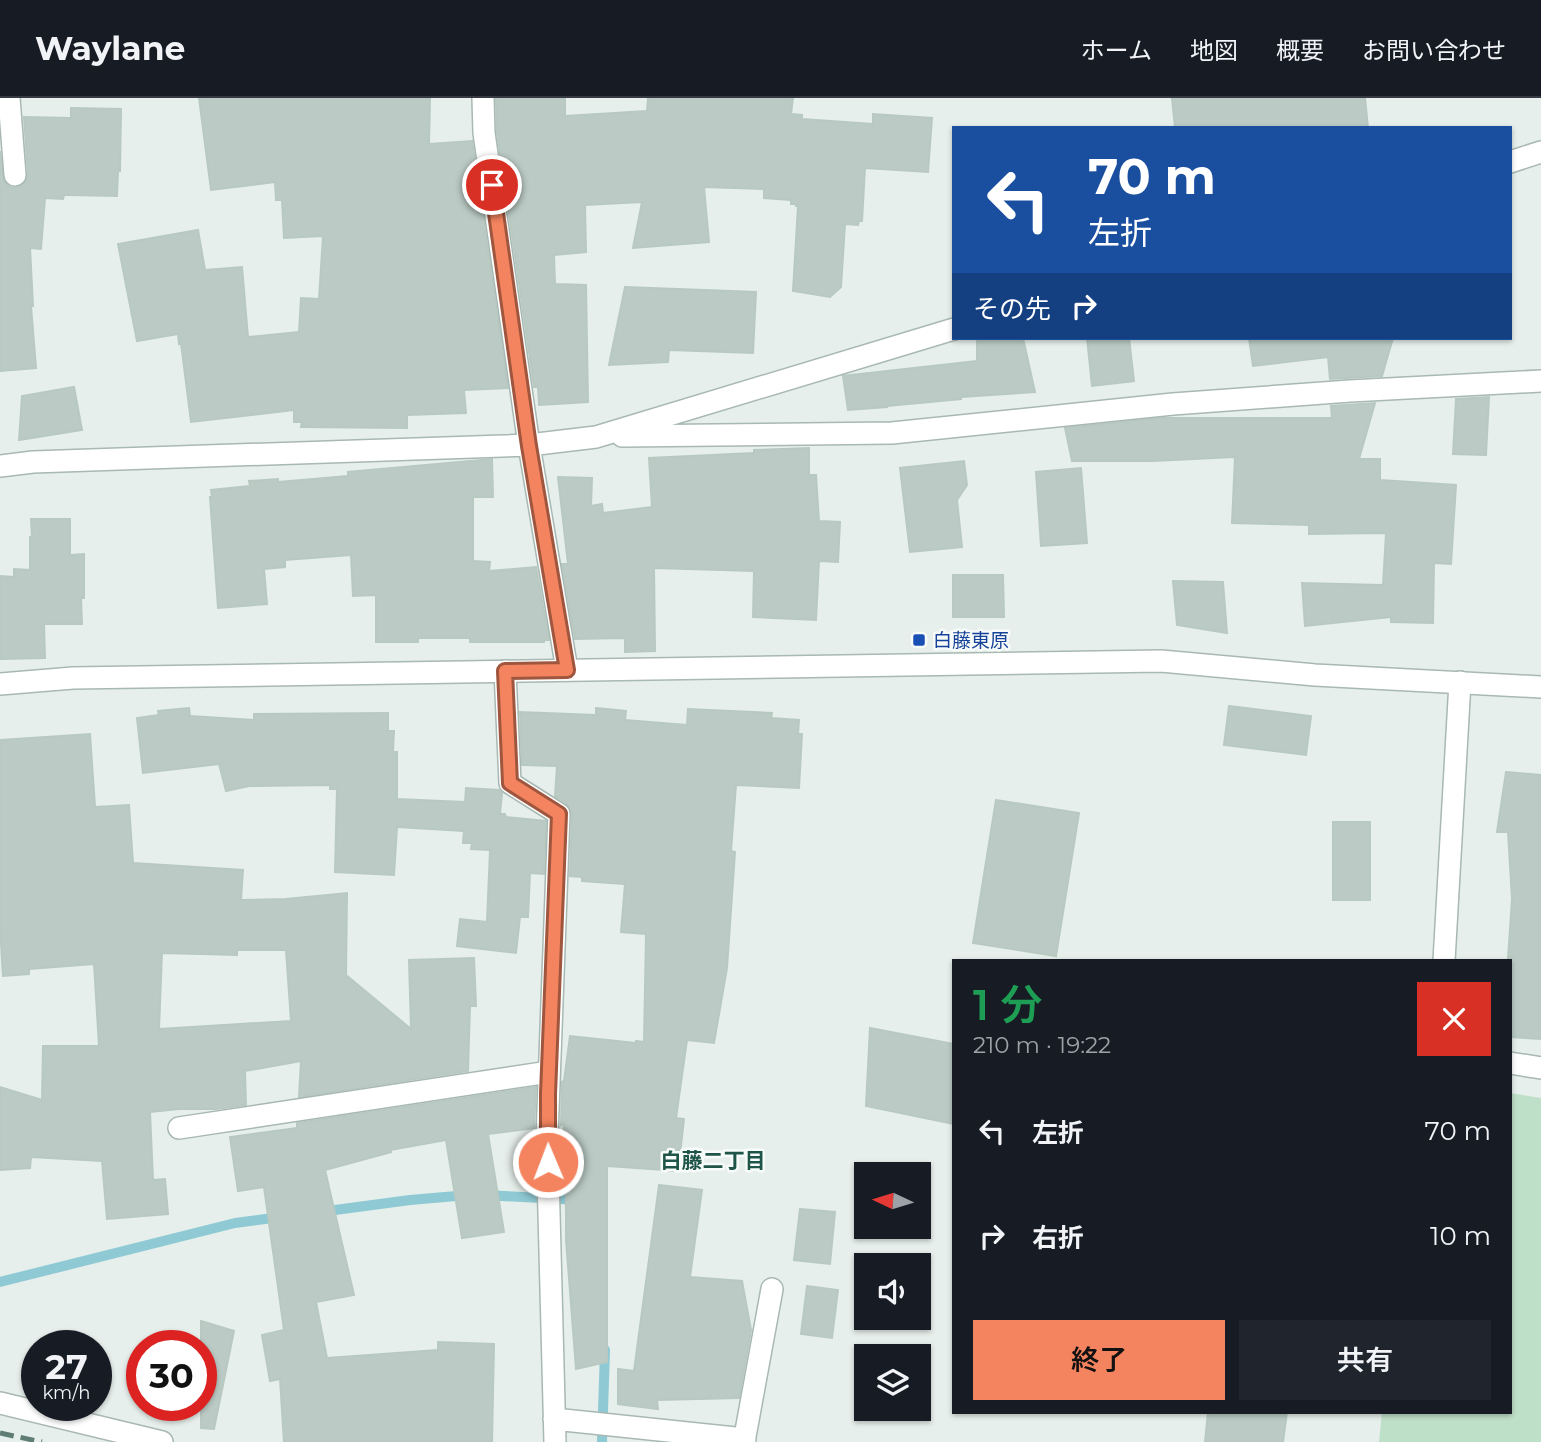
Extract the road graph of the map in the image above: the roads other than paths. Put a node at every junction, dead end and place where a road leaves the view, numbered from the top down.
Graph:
1 (9, 98) edge
2 (483, 98) edge
3 (1541, 152) edge
4 (1512, 161) edge
5 (15, 175) dead end
6 (952, 330) edge
7 (1541, 381) edge
8 (603, 435) junction
9 (529, 446) junction
10 (0, 466) edge
11 (567, 670) junction
12 (505, 671) junction
13 (1460, 682) junction
14 (0, 684) edge
15 (1541, 687) edge
16 (1444, 959) edge
17 (1512, 1063) edge
18 (1541, 1068) edge
19 (549, 1072) junction
20 (179, 1128) dead end
21 (772, 1289) dead end
22 (0, 1404) edge
23 (554, 1419) junction
24 (745, 1441) edge
25 (162, 1442) edge
26 (555, 1442) edge

1 - 5 street
2 - 9 street
3 - 4 street
6 - 8 street
7 - 8 street
8 - 9 street
9 - 10 street
9 - 11 street
11 - 12 street
11 - 13 street
12 - 14 street
12 - 19 street
13 - 15 street
13 - 16 street
17 - 18 street
19 - 20 street
19 - 23 street
21 - 24 street
22 - 25 street
23 - 24 street
23 - 26 street

